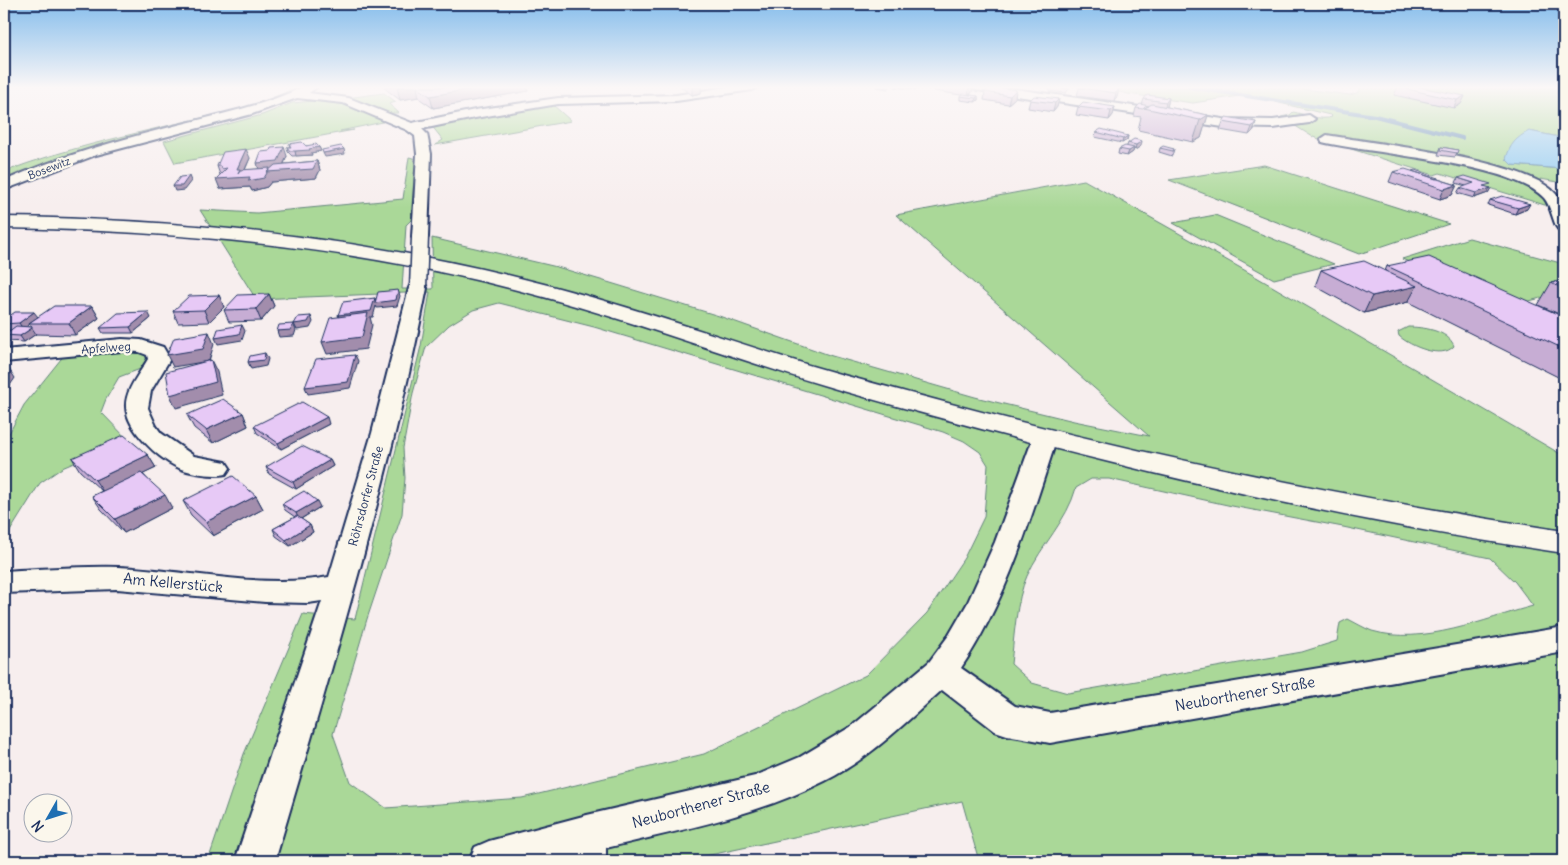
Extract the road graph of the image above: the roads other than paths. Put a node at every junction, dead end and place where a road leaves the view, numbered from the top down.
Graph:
1 (188, 127) edge
2 (418, 127) edge
3 (1327, 140) dead end
4 (4, 186) edge
5 (4, 222) edge
6 (1564, 226) edge
7 (4, 356) edge
8 (1045, 438) junction
9 (217, 468) dead end
10 (1564, 542) edge
11 (4, 582) edge
12 (341, 586) junction
13 (1564, 640) edge
14 (941, 671) junction
15 (586, 848) edge
16 (256, 861) edge
17 (489, 861) edge

1 - 4 street, Bosewitz
2 - 12 street, Röhrsdorfer Straße, bridge
3 - 6 street
5 - 8 main road
7 - 9 street, Apfelweg
8 - 10 main road
8 - 14 street, Neuborthener Straße
11 - 12 street, Am Kellerstück
12 - 16 street, Röhrsdorfer Straße
13 - 14 street, Neuborthener Straße
14 - 15 street, Neuborthener Straße
15 - 17 street, Neuborthener Straße

